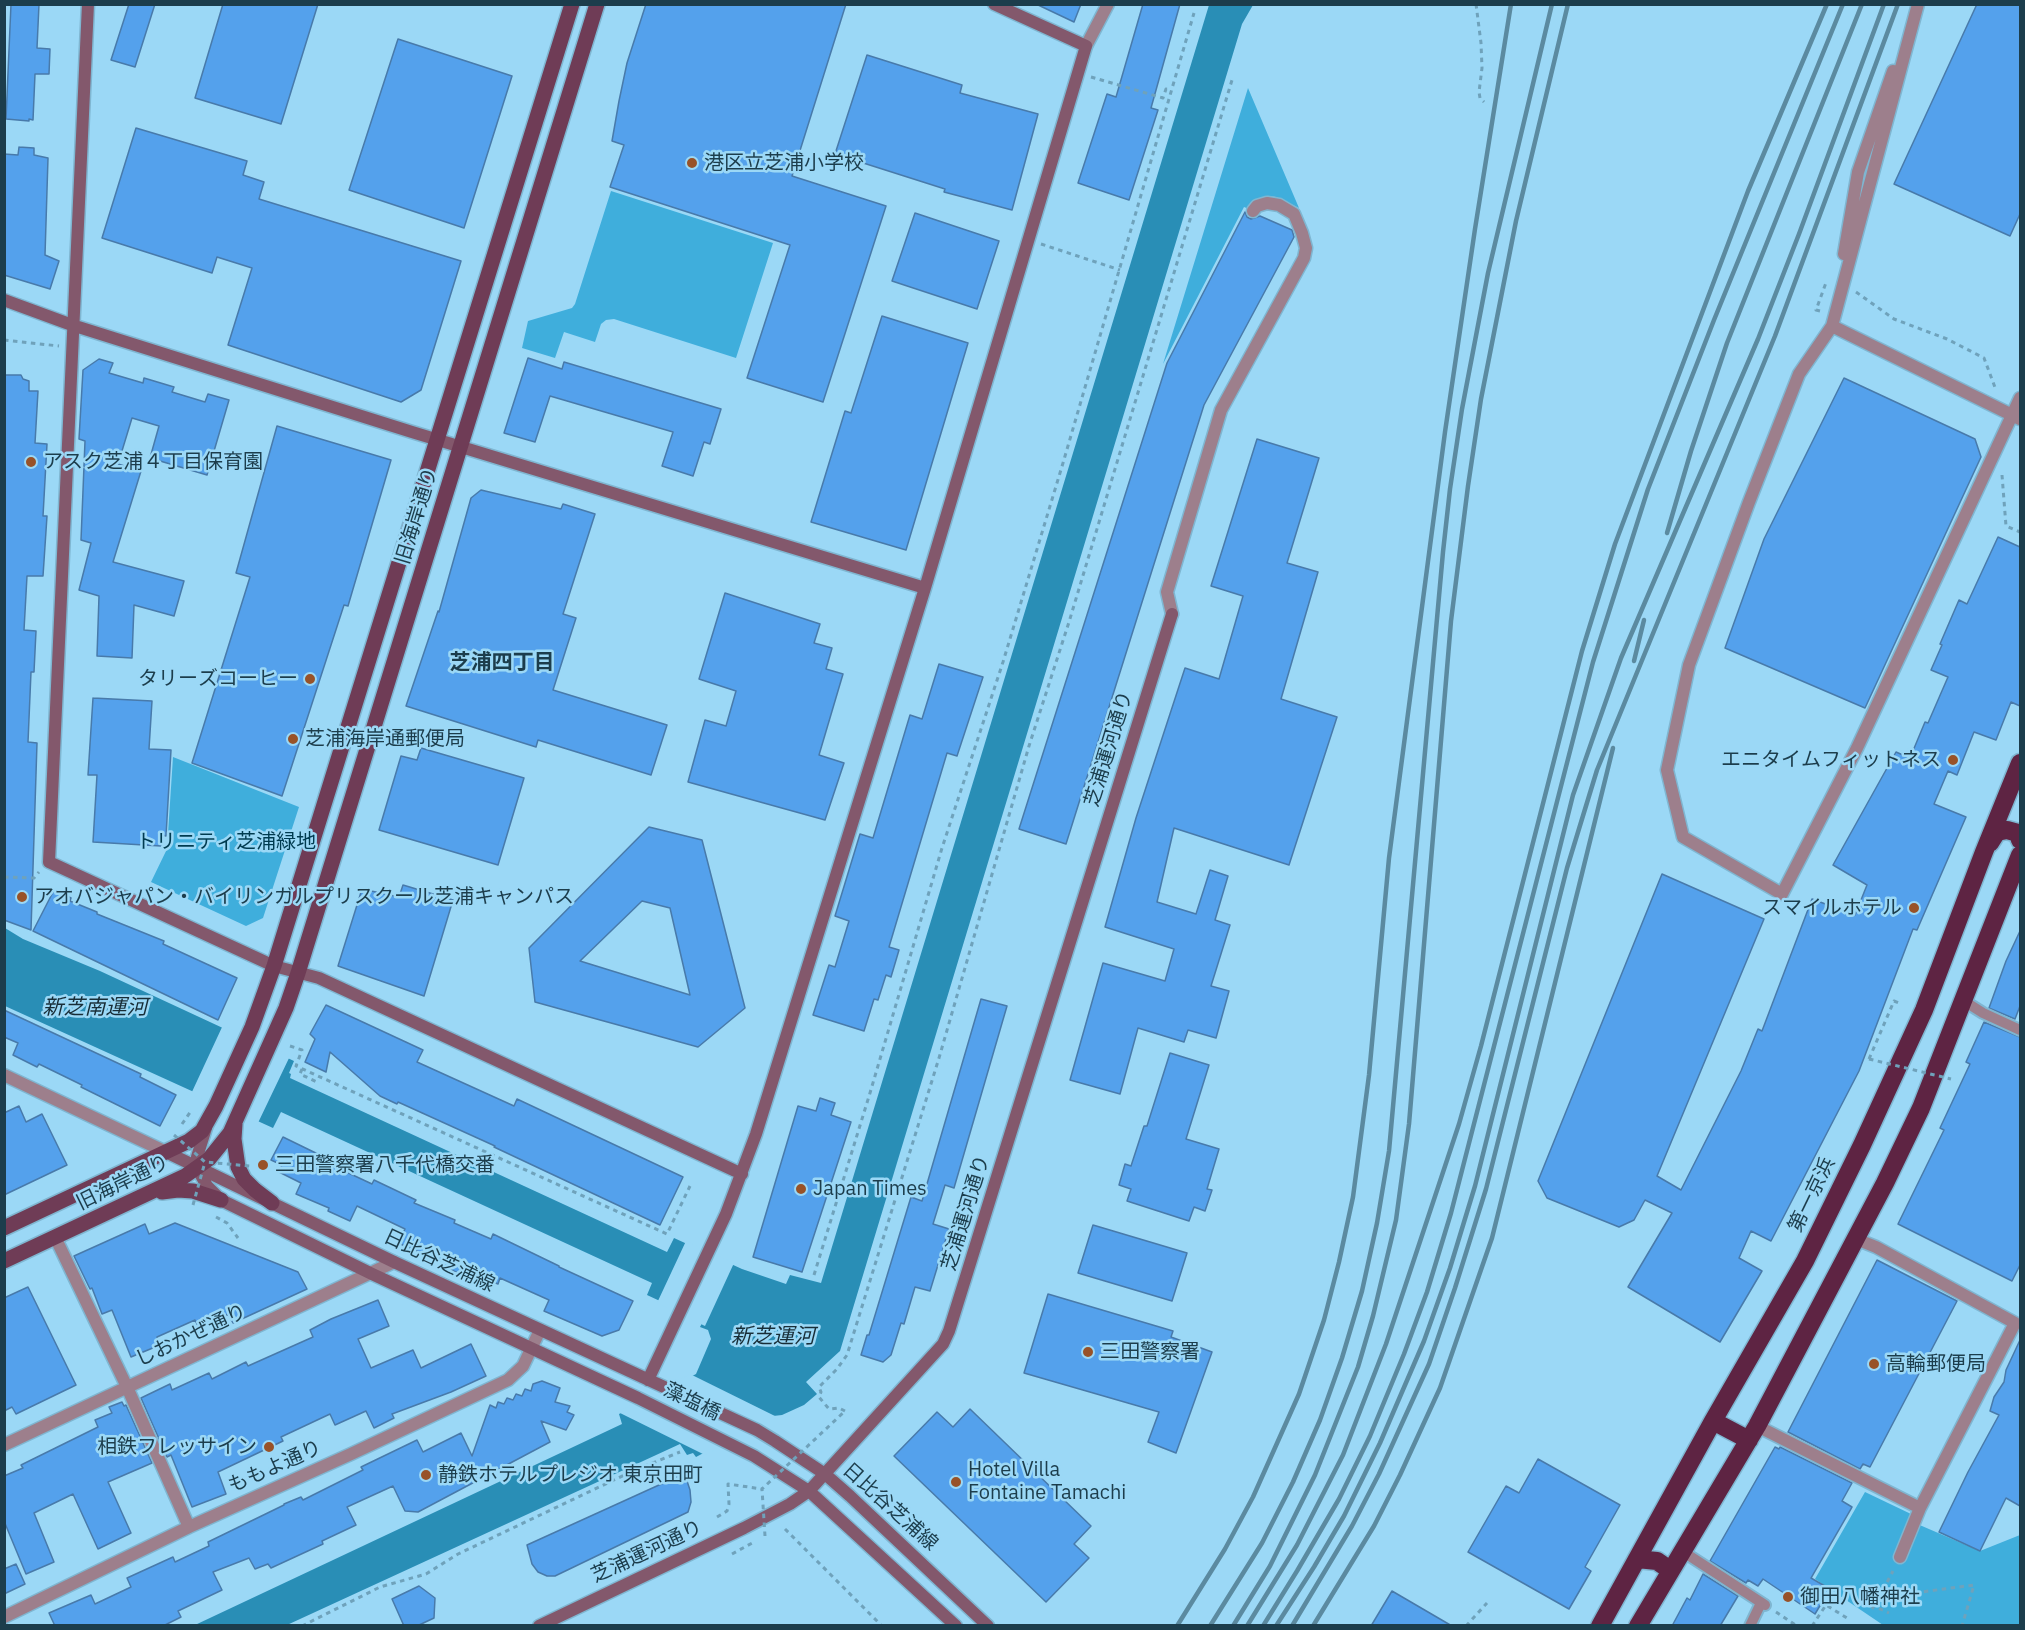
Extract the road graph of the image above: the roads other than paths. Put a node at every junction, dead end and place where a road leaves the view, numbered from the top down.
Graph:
1 (88, 4) edge
2 (572, 4) edge
3 (597, 4) edge
4 (994, 4) edge
5 (1108, 4) edge
6 (1917, 4) edge
7 (1086, 45) junction
8 (1253, 211) dead end
9 (4, 300) edge
10 (72, 325) junction
11 (1832, 326) junction
12 (2020, 398) edge
13 (2016, 417) edge
14 (438, 440) junction
15 (460, 446) junction
16 (925, 588) junction
17 (2020, 764) edge
18 (2020, 840) edge
19 (1984, 852) junction
20 (2020, 854) edge
21 (274, 966) junction
22 (298, 973) junction
23 (1964, 1001) junction
24 (2020, 1030) edge
25 (4, 1075) edge
26 (216, 1106) junction
27 (238, 1116) junction
28 (166, 1152) junction
29 (201, 1165) junction
30 (742, 1174) junction
31 (150, 1193) junction
32 (220, 1200) junction
33 (272, 1203) junction
34 (4, 1228) edge
35 (56, 1239) junction
36 (1856, 1239) junction
37 (4, 1261) edge
38 (394, 1262) junction
39 (370, 1273) junction
40 (2018, 1318) edge
41 (540, 1330) junction
42 (532, 1348) junction
43 (648, 1380) junction
44 (127, 1387) junction
45 (664, 1388) joint
46 (638, 1398) joint
47 (1713, 1421) junction
48 (757, 1430) joint
49 (1753, 1433) junction
50 (4, 1445) edge
51 (825, 1474) junction
52 (809, 1491) junction
53 (1920, 1508) junction
54 (189, 1527) junction
55 (1682, 1551) junction
56 (1900, 1557) road end
57 (1637, 1559) junction
58 (1670, 1570) junction
59 (4, 1617) edge
60 (538, 1626) edge
61 (956, 1626) edge
62 (988, 1626) edge
63 (1600, 1626) edge
64 (1638, 1626) edge
65 (1750, 1626) edge

1 - 10 street
2 - 14 main road, 旧海岸通り
3 - 15 main road, 旧海岸通り
4 - 7 street
5 - 7 street
6 - 11 street
7 - 16 street
8 - 51 street, 芝浦運河通り
9 - 10 street
10 - 14 street
10 - 21 street
11 - 13 street
11 - 13 street
12 - 13 street
14 - 15 street
14 - 21 main road, 旧海岸通り
15 - 16 street
15 - 22 main road, 旧海岸通り
16 - 30 street
17 - 19 highway, 第一京浜
18 - 19 highway
19 - 47 highway, 第一京浜
20 - 23 highway
21 - 22 street
21 - 26 main road, 旧海岸通り
22 - 27 main road, 旧海岸通り
22 - 30 street
23 - 24 lane
23 - 36 highway
25 - 28 street
26 - 28 main road, 旧海岸通り
26 - 29 street
27 - 29 main road, 旧海岸通り
27 - 33 main road
28 - 29 street, 日比谷芝浦線
28 - 34 main road, 旧海岸通り
29 - 31 main road, 旧海岸通り
29 - 32 street, 日比谷芝浦線
29 - 33 street, 日比谷芝浦線
30 - 43 street
31 - 32 main road
31 - 35 main road, 旧海岸通り
32 - 39 street, 日比谷芝浦線
33 - 38 street, 日比谷芝浦線
35 - 37 main road, 旧海岸通り
35 - 44 street
36 - 40 street
36 - 49 highway
38 - 39 street, しおかぜ通り
38 - 41 street, 日比谷芝浦線
39 - 42 street, 日比谷芝浦線
39 - 44 street, しおかぜ通り
40 - 53 street
41 - 42 street, ももよ通り
41 - 43 street, 日比谷芝浦線
42 - 46 street, 日比谷芝浦線
42 - 54 street, ももよ通り
43 - 45 street, 日比谷芝浦線
44 - 50 street, しおかぜ通り
44 - 54 street
45 - 48 street, 藻塩橋
46 - 52 street, 藻塩橋
47 - 49 highway
47 - 57 highway, 第一京浜
48 - 51 street, 日比谷芝浦線
49 - 53 street
49 - 55 highway
51 - 52 street, 芝浦運河通り
51 - 62 street, 日比谷芝浦線
52 - 60 street, 芝浦運河通り
52 - 61 street
53 - 56 street
54 - 59 street, ももよ通り
55 - 58 highway
55 - 65 lane
57 - 58 highway
57 - 63 highway, 第一京浜
58 - 64 highway

